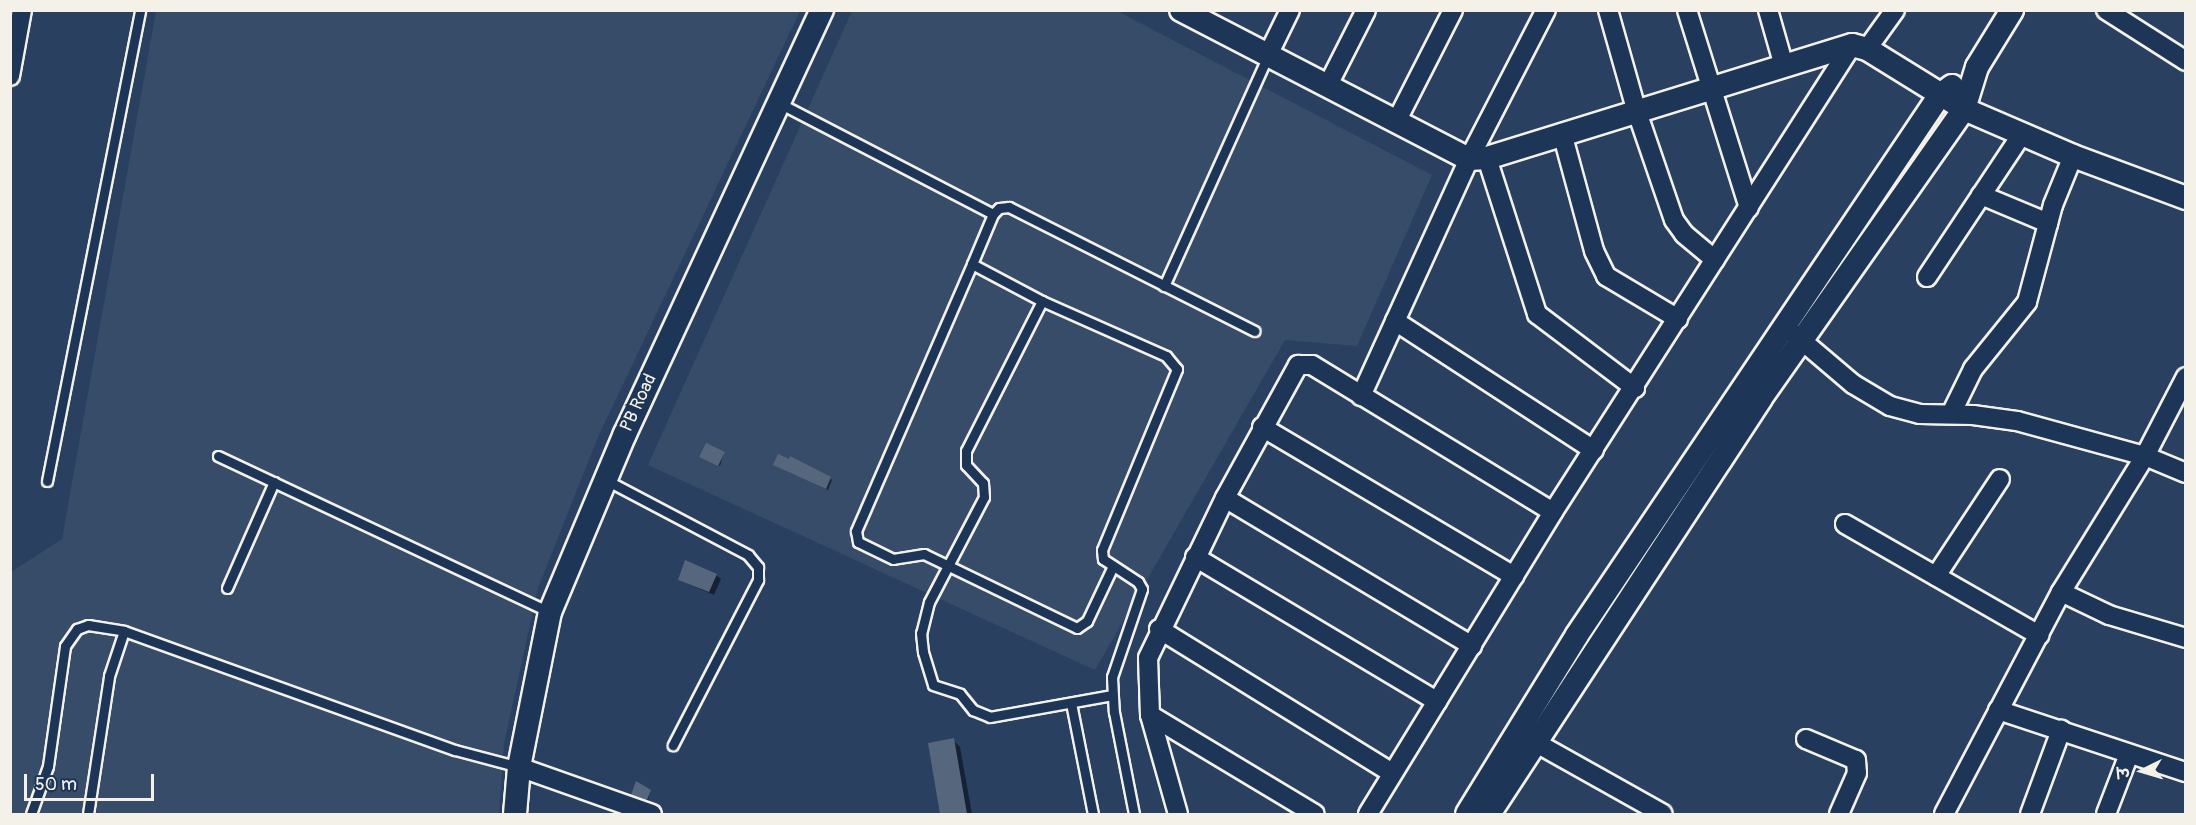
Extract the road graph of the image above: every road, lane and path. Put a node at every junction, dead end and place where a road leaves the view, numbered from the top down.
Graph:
1 (22, 10) edge
2 (140, 10) edge
3 (822, 10) edge
4 (1290, 10) edge
5 (1366, 10) edge
6 (1453, 10) edge
7 (1546, 10) edge
8 (1608, 10) edge
9 (1687, 10) edge
10 (1768, 10) edge
11 (1895, 10) edge
12 (2012, 10) edge
13 (2106, 10) edge
14 (1191, 13) edge
15 (1860, 47) junction
16 (1269, 53) junction
17 (2186, 61) edge
18 (1784, 66) junction
19 (1977, 67) junction
20 (10, 76) edge
21 (1327, 87) junction
22 (1709, 87) junction
23 (1940, 95) junction
24 (779, 103) junction
25 (1636, 109) junction
26 (1964, 109) junction
27 (1396, 122) junction
28 (1562, 133) junction
29 (2022, 134) junction
30 (2073, 156) junction
31 (1478, 158) junction
32 (1981, 195) junction
33 (2186, 198) edge
34 (1749, 208) junction
35 (993, 214) junction
36 (2048, 223) junction
37 (1715, 260) junction
38 (972, 264) junction
39 (1927, 277) dead end
40 (1164, 286) junction
41 (1042, 301) junction
42 (1678, 319) junction
43 (1395, 321) junction
44 (1255, 331) dead end
45 (1794, 333) junction
46 (2186, 377) edge
47 (1635, 388) junction
48 (1361, 396) junction
49 (1951, 414) junction
50 (1262, 427) junction
51 (1594, 450) junction
52 (218, 456) dead end
53 (2145, 456) junction
54 (2186, 473) edge
55 (2000, 479) dead end
56 (605, 480) junction
57 (47, 481) dead end
58 (274, 482) junction
59 (1225, 498) junction
60 (1553, 512) junction
61 (1845, 524) dead end
62 (1195, 557) junction
63 (946, 564) junction
64 (1113, 566) junction
65 (1514, 576) junction
66 (1936, 576) junction
67 (227, 588) dead end
68 (2061, 592) junction
69 (550, 612) junction
70 (1159, 629) junction
71 (124, 631) junction
72 (1577, 635) junction
73 (2039, 635) junction
74 (2186, 638) edge
75 (1472, 646) junction
76 (1596, 648) junction
77 (1112, 695) junction
78 (1437, 701) junction
79 (1071, 703) junction
80 (1998, 710) junction
81 (1150, 715) junction
82 (2061, 730) junction
83 (1526, 737) junction
84 (1806, 738) dead end
85 (673, 746) dead end
86 (2129, 754) junction
87 (519, 767) junction
88 (2186, 772) edge
89 (1392, 773) junction
90 (1477, 813) edge
91 (31, 814) edge
92 (88, 814) edge
93 (515, 814) edge
94 (652, 814) edge
95 (1092, 814) edge
96 (1134, 814) edge
97 (1178, 814) edge
98 (1315, 814) edge
99 (1368, 814) edge
100 (1663, 814) edge
101 (1839, 814) edge
102 (1944, 814) edge
103 (2030, 814) edge
104 (2106, 814) edge

1 - 20 street
2 - 57 lane
3 - 24 street, PB Road
4 - 16 street
5 - 21 street
6 - 27 street
7 - 31 street
8 - 25 street
9 - 22 street
10 - 18 street
11 - 15 street
12 - 19 street
13 - 17 street
14 - 16 street
15 - 18 street
15 - 23 street
15 - 34 street
16 - 21 street
16 - 40 lane
18 - 22 street
19 - 23 street
19 - 26 street
21 - 27 street
22 - 25 street
22 - 34 street
23 - 26 street
23 - 45 street
24 - 35 lane
24 - 56 street, PB Road
25 - 28 street
25 - 37 street
26 - 29 street
26 - 45 street
27 - 31 street
28 - 31 street
28 - 42 street
29 - 30 street
29 - 32 street
30 - 33 street
30 - 36 street
31 - 43 street
31 - 47 street
32 - 36 street
32 - 39 street
34 - 37 street
35 - 38 lane
35 - 40 lane
36 - 49 street
37 - 42 street
38 - 41 lane
38 - 63 lane
40 - 44 lane
41 - 63 lane
41 - 64 lane
42 - 47 street
43 - 48 street
43 - 51 street
45 - 49 street
45 - 72 street
45 - 76 street
46 - 53 street
47 - 51 street
48 - 50 street
48 - 60 street
49 - 53 street
50 - 59 street
50 - 65 street
51 - 60 street
52 - 58 lane
53 - 54 street
53 - 68 street
55 - 66 street
56 - 69 street, PB Road
56 - 85 lane
58 - 67 lane
58 - 69 lane
59 - 62 street
59 - 75 street
60 - 65 street
61 - 66 street
62 - 70 street
62 - 78 street
63 - 64 lane
63 - 79 lane
64 - 77 lane
65 - 75 street
66 - 73 street
68 - 73 street
68 - 74 street
69 - 87 street, PB Road
70 - 81 street
70 - 89 street
71 - 87 lane
71 - 91 lane
71 - 92 lane
72 - 76 street
72 - 83 street
73 - 80 street
75 - 78 street
76 - 83 street
77 - 79 lane
77 - 96 lane
78 - 89 street
79 - 95 lane
80 - 82 street
80 - 102 street
81 - 97 street
81 - 98 street
82 - 86 street
82 - 103 street
83 - 90 street
83 - 100 street
84 - 101 street
86 - 88 street
86 - 104 street
87 - 93 street, PB Road
87 - 94 street
89 - 99 street

